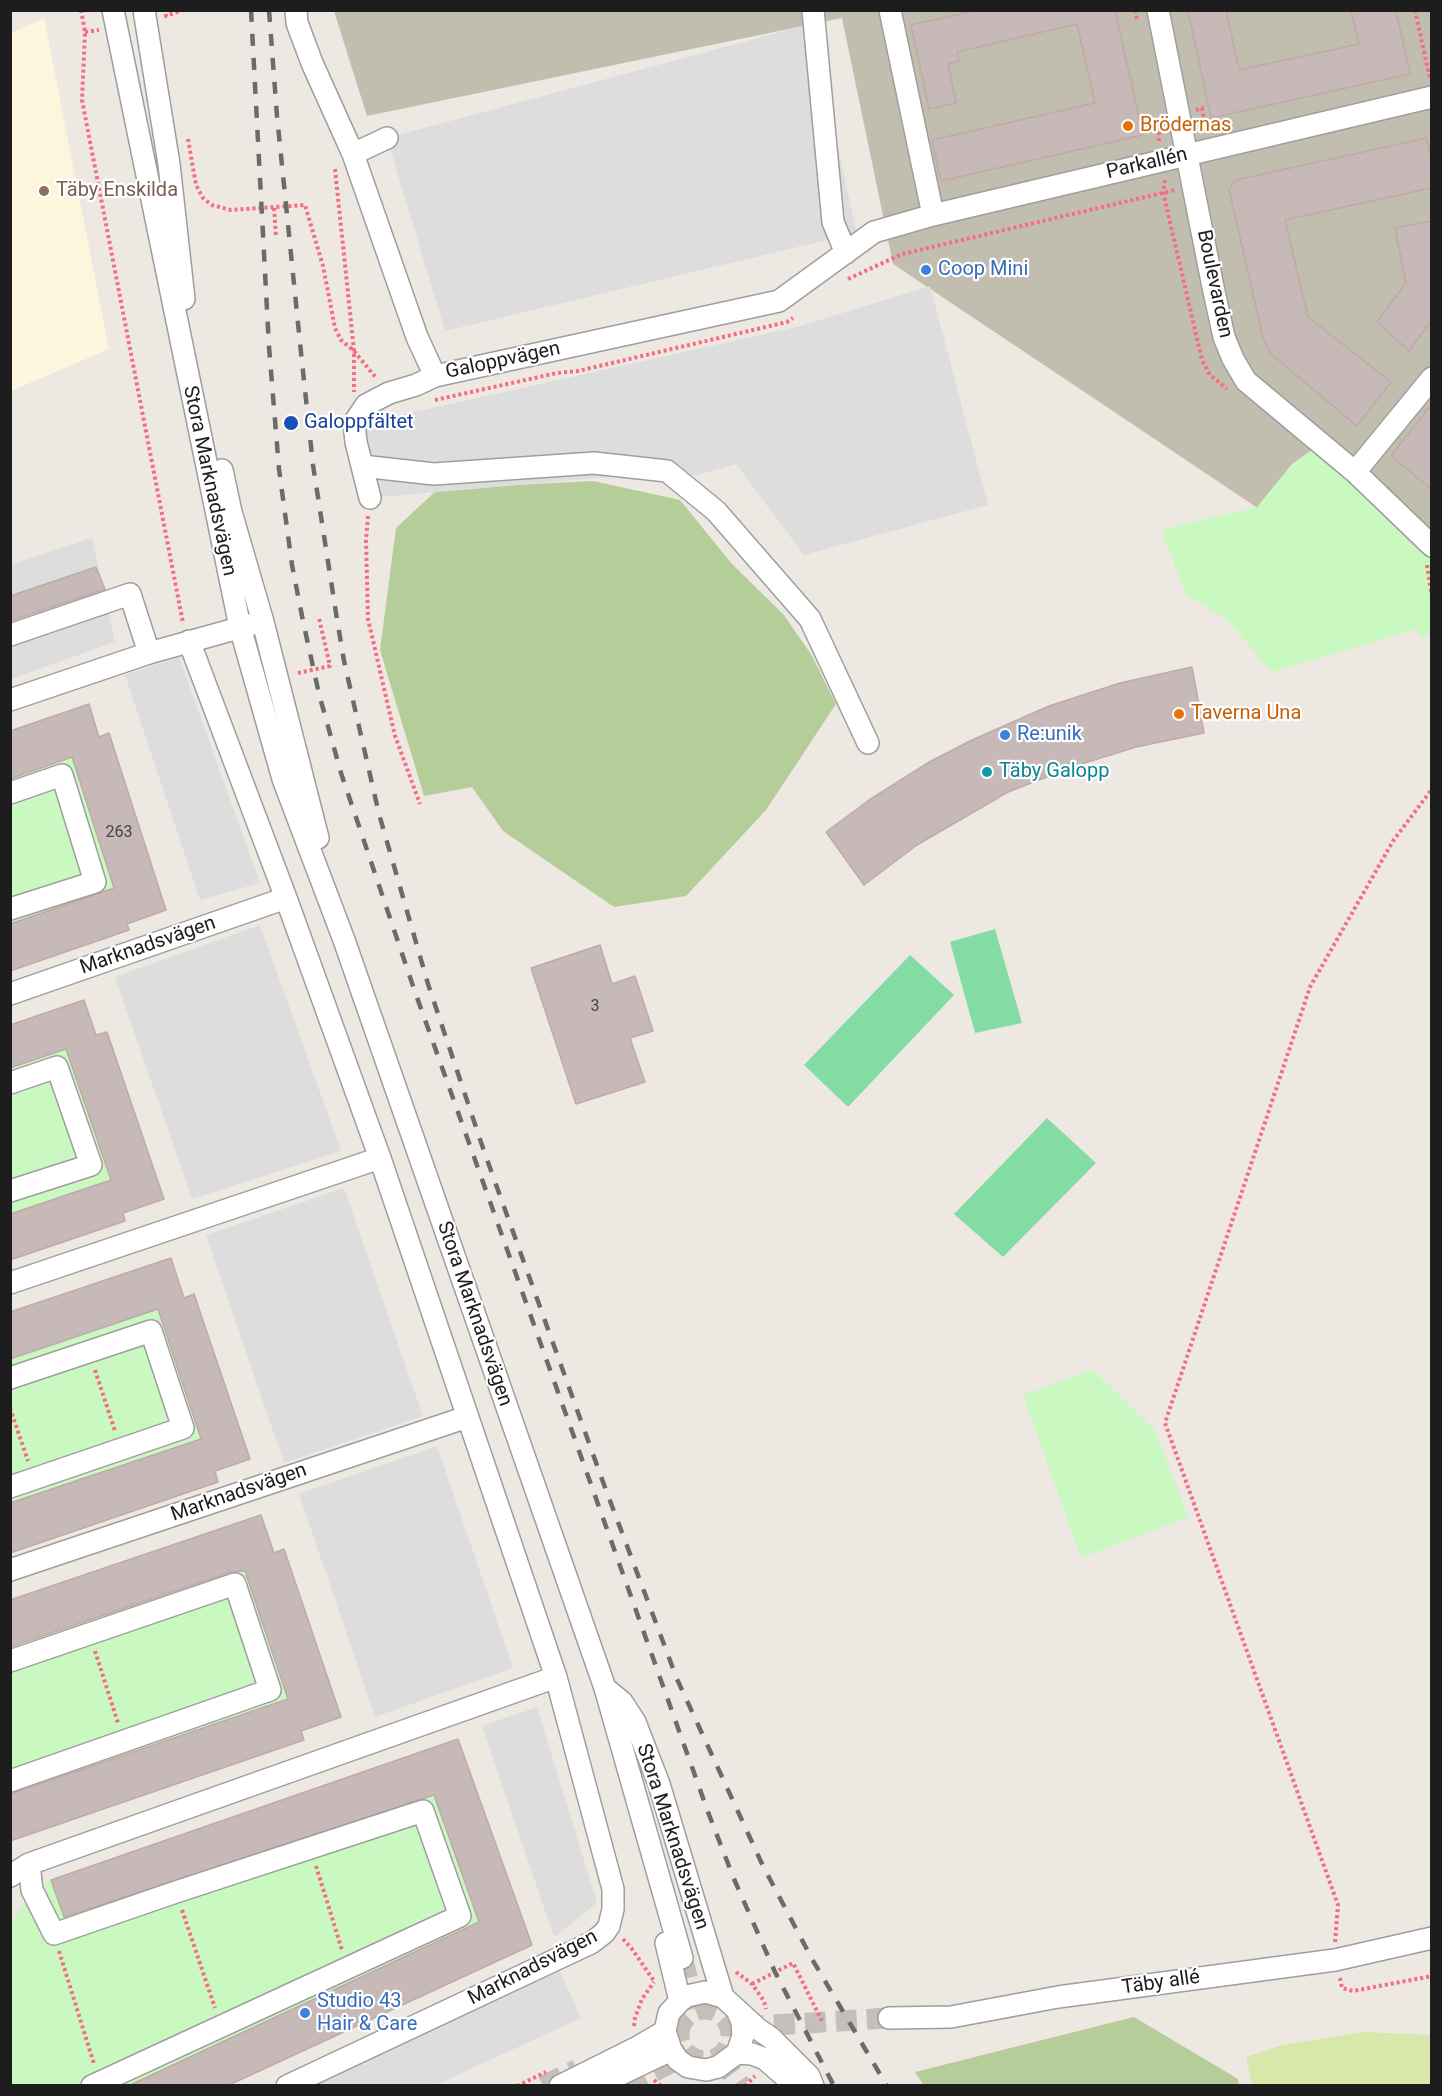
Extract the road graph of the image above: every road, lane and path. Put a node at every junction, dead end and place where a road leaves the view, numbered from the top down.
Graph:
1 (81, 10) edge
2 (183, 10) edge
3 (296, 10) edge
4 (813, 10) edge
5 (890, 10) edge
6 (1135, 10) edge
7 (1158, 10) edge
8 (1415, 10) edge
9 (152, 15) edge
10 (114, 18) edge
11 (1138, 21) dead end
12 (168, 26) dead end
13 (85, 32) junction
14 (1430, 69) edge
15 (1431, 87) edge
16 (1169, 115) junction
17 (1228, 125) dead end
18 (186, 132) dead end
19 (387, 138) dead end
20 (353, 154) junction
21 (1188, 155) junction
22 (1162, 160) junction
23 (1163, 192) dead end
24 (274, 208) junction
25 (933, 214) junction
26 (276, 236) dead end
27 (846, 253) junction
28 (354, 351) junction
29 (435, 376) junction
30 (1431, 378) edge
31 (389, 393) junction
32 (362, 466) junction
33 (1355, 472) junction
34 (370, 498) joint
35 (1431, 546) edge
36 (263, 622) junction
37 (240, 627) junction
38 (10, 635) edge
39 (189, 641) junction
40 (149, 653) junction
41 (10, 700) edge
42 (868, 743) dead end
43 (1431, 789) edge
44 (10, 793) edge
45 (420, 804) dead end
46 (286, 898) junction
47 (10, 909) edge
48 (344, 940) junction
49 (10, 994) edge
50 (10, 1083) edge
51 (380, 1158) junction
52 (10, 1191) edge
53 (10, 1282) edge
54 (89, 1352) junction
55 (10, 1378) edge
56 (10, 1408) edge
57 (467, 1417) junction
58 (121, 1449) junction
59 (34, 1479) junction
60 (10, 1487) edge
61 (10, 1570) edge
62 (89, 1634) junction
63 (10, 1661) edge
64 (556, 1677) junction
65 (604, 1688) junction
66 (124, 1741) junction
67 (10, 1781) edge
68 (310, 1848) junction
69 (29, 1864) junction
70 (10, 1876) edge
71 (176, 1892) junction
72 (609, 1926) junction
73 (54, 1934) junction
74 (1431, 1938) edge
75 (1335, 1949) junction
76 (682, 1958) tunnel mouth
77 (347, 1968) junction
78 (1431, 1976) edge
79 (752, 1984) dead end
80 (680, 2001) junction
81 (730, 2003) junction
82 (889, 2018) tunnel mouth
83 (822, 2021) dead end
84 (221, 2026) junction
85 (634, 2033) dead end
86 (668, 2040) junction
87 (737, 2054) junction
88 (652, 2078) dead end
89 (712, 2078) edge
90 (753, 2080) dead end
91 (96, 2084) edge
92 (287, 2085) edge
93 (560, 2085) tunnel mouth
94 (596, 2085) tunnel mouth
95 (661, 2085) edge
96 (745, 2085) edge
97 (796, 2085) edge
98 (813, 2085) edge

1 - 13 path
2 - 9 path
3 - 20 street, Galoppvägen
4 - 27 street
5 - 25 street
6 - 11 path
7 - 16 street, Boulevarden
8 - 14 path
9 - 12 path
9 - 36 street, Stora Marknadsvägen
10 - 13 path
10 - 37 street, Stora Marknadsvägen
13 - 39 path
14 - 15 path
15 - 21 street, Parkallén
16 - 17 path
16 - 21 street, Boulevarden
16 - 22 path
18 - 24 path
19 - 20 street
20 - 28 path
20 - 29 street, Galoppvägen
21 - 22 street, Parkallén
21 - 33 street, Boulevarden
22 - 23 path
22 - 25 street, Parkallén
24 - 26 path
24 - 28 path
25 - 27 street, Galoppvägen
27 - 29 street, Galoppvägen
28 - 31 path
29 - 31 street
30 - 33 street
31 - 32 street
32 - 34 street
32 - 42 street
33 - 35 street, Boulevarden
34 - 45 path
36 - 37 street
36 - 48 street, Stora Marknadsvägen
37 - 39 street
37 - 48 street, Stora Marknadsvägen
38 - 40 street
39 - 40 street
39 - 46 street, Marknadsvägen
40 - 41 street
43 - 75 path
44 - 47 street
46 - 49 street, Marknadsvägen
46 - 51 street, Marknadsvägen
48 - 65 street, Stora Marknadsvägen
50 - 52 street
51 - 53 street
51 - 57 street, Marknadsvägen
54 - 55 street
54 - 58 path
54 - 58 street
56 - 59 path
57 - 61 street, Marknadsvägen
57 - 64 street, Marknadsvägen
58 - 59 street
59 - 60 street
62 - 63 street
62 - 66 path
62 - 66 street
64 - 69 street
64 - 72 street, Marknadsvägen
65 - 76 street, Stora Marknadsvägen
65 - 80 street, Stora Marknadsvägen
65 - 81 street, Stora Marknadsvägen
66 - 67 street
68 - 71 street
68 - 77 path
68 - 77 street
69 - 70 street
69 - 73 street
71 - 73 street
71 - 84 path
72 - 85 path
72 - 92 street, Marknadsvägen
73 - 91 path
74 - 75 street, Täby allé
75 - 78 path
75 - 82 street, Täby allé
77 - 84 street
79 - 83 path
80 - 81 street
80 - 86 street
81 - 87 street
81 - 98 street
84 - 91 street
86 - 89 street
86 - 93 street
86 - 94 street
87 - 89 street
87 - 97 street
88 - 95 path
90 - 96 path

